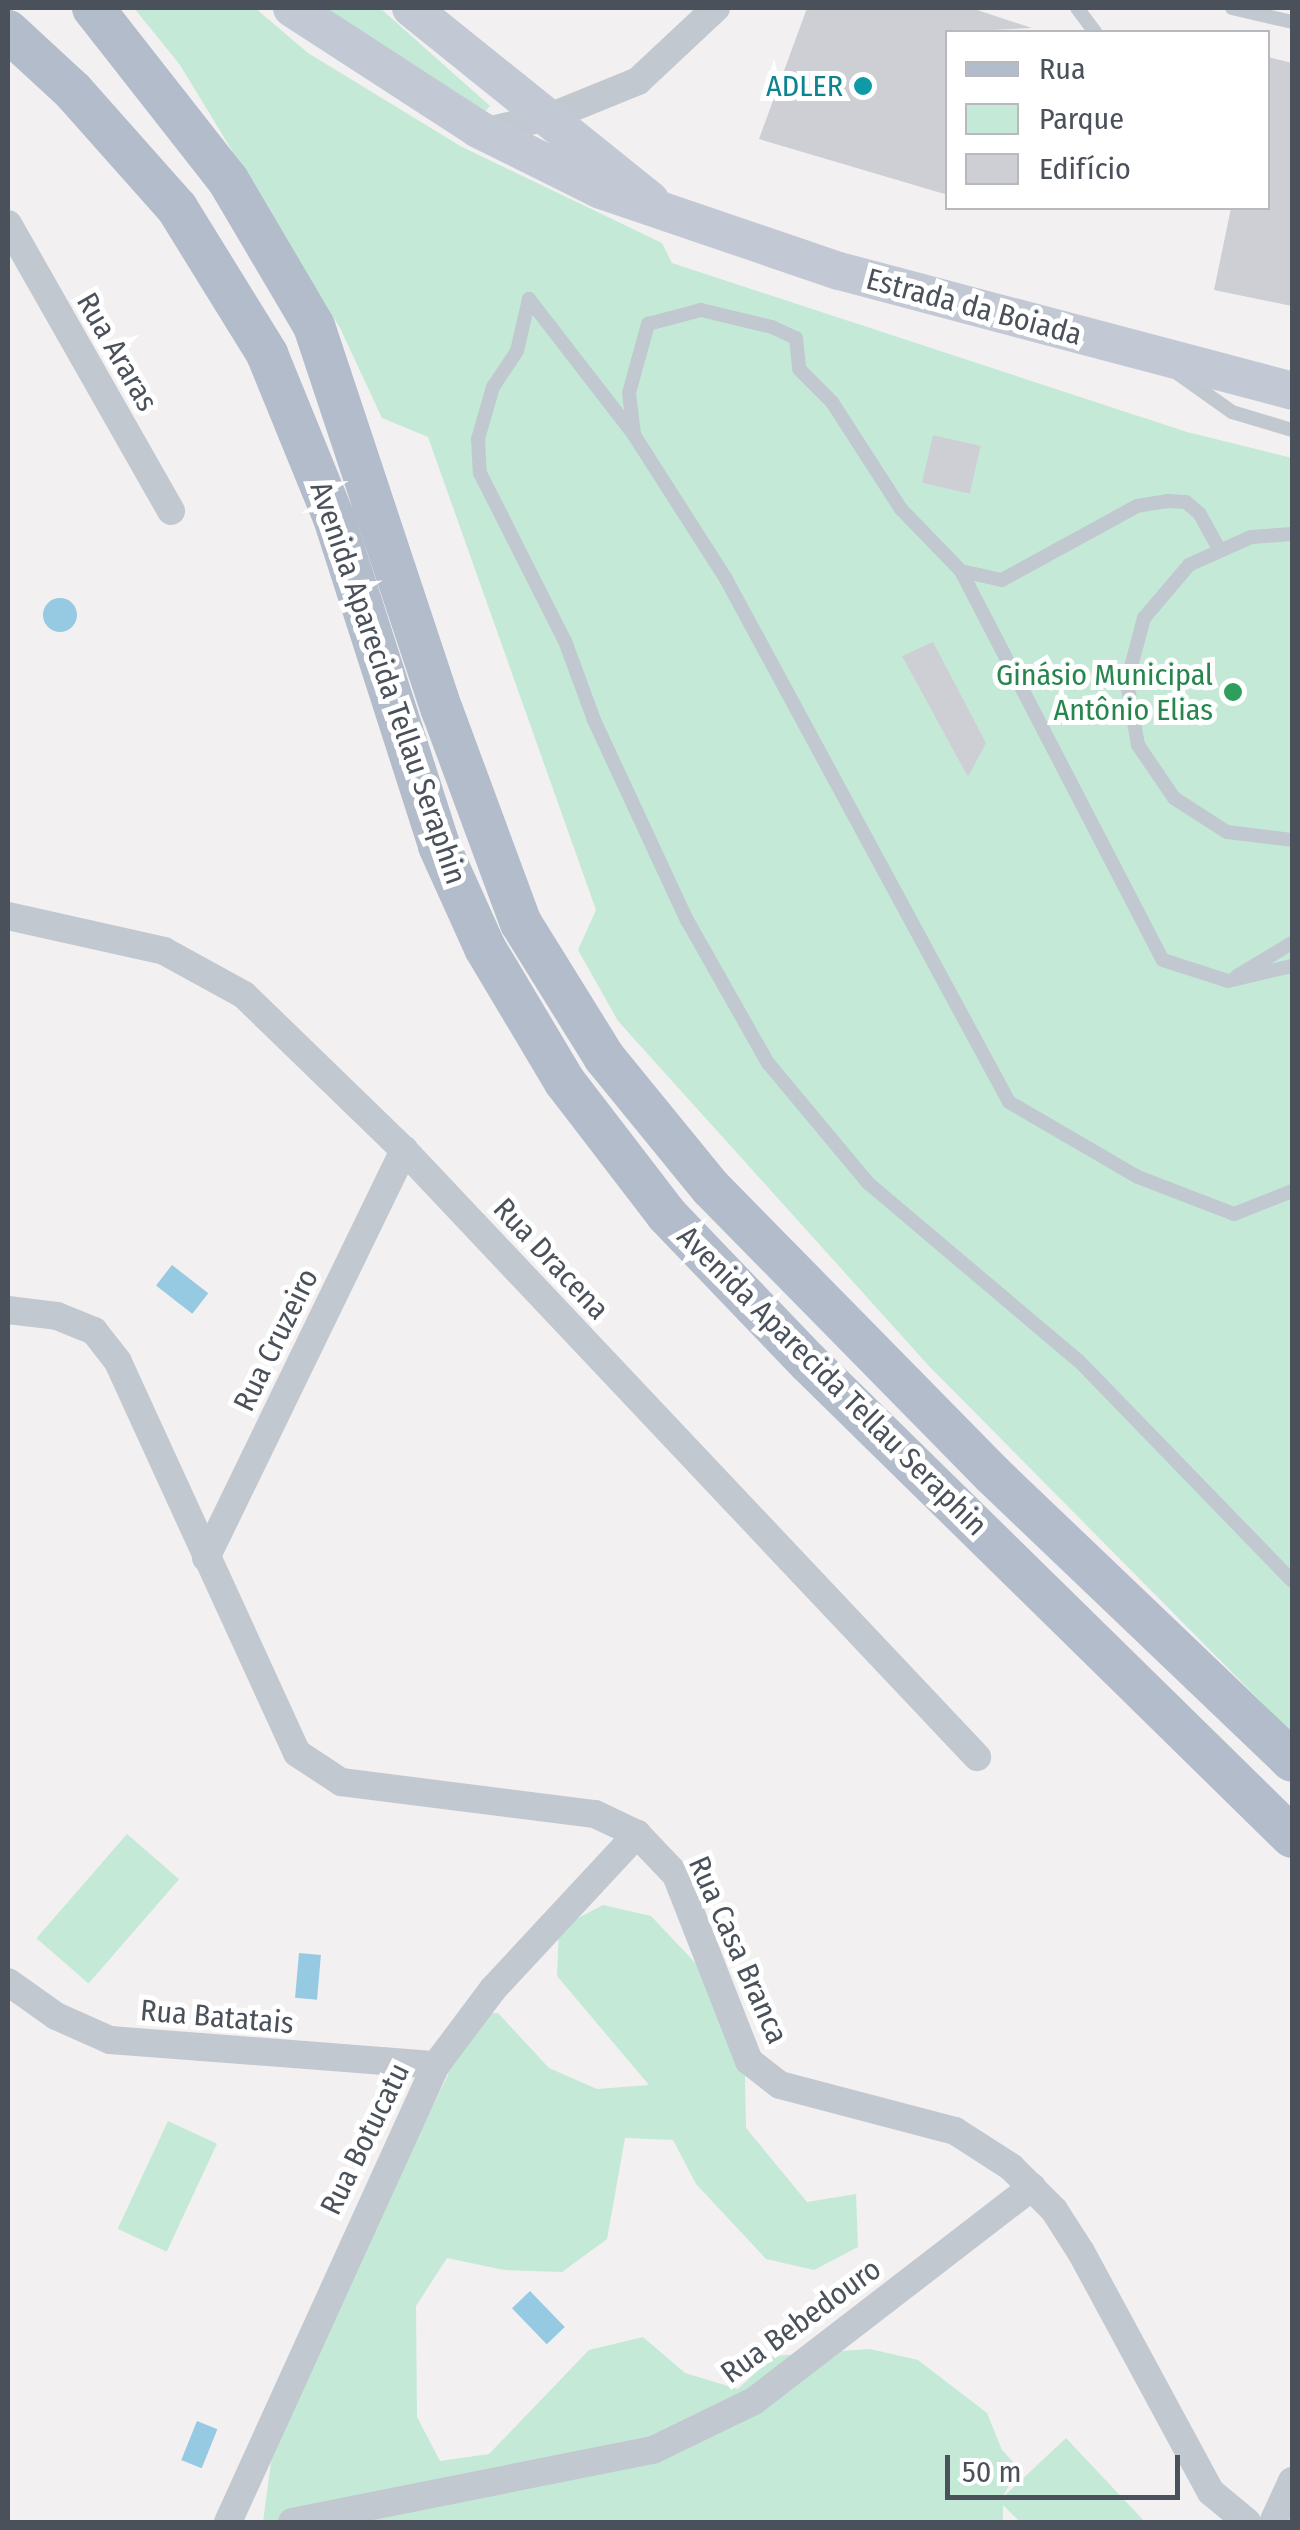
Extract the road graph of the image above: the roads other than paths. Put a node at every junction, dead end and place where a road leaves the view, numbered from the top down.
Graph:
1 (93, 8) edge
2 (292, 8) edge
3 (411, 8) edge
4 (716, 8) edge
5 (1077, 8) edge
6 (1232, 8) edge
7 (1292, 22) edge
8 (8, 30) edge
9 (1094, 30) edge
10 (552, 116) junction
11 (483, 132) junction
12 (660, 208) junction
13 (8, 224) edge
14 (1152, 354) junction
15 (1292, 391) edge
16 (1292, 430) edge
17 (634, 435) junction
18 (171, 511) dead end
19 (1292, 534) edge
20 (1218, 547) junction
21 (961, 571) junction
22 (1292, 840) edge
23 (8, 916) edge
24 (1292, 943) edge
25 (1292, 966) edge
26 (1228, 981) junction
27 (404, 1150) junction
28 (1292, 1190) edge
29 (8, 1310) edge
30 (206, 1558) junction
31 (1292, 1581) edge
32 (977, 1758) dead end
33 (1292, 1761) edge
34 (637, 1834) junction
35 (1292, 1838) edge
36 (8, 1982) edge
37 (436, 2066) junction
38 (1032, 2187) junction
39 (1292, 2480) edge
40 (1271, 2520) edge
41 (228, 2522) edge
42 (292, 2522) edge

1 - 33 main road, Avenida Aparecida Tellau Seraphin
2 - 11 main road, Estrada da Boiada
3 - 10 main road
4 - 10 street
5 - 9 lane
6 - 7 lane
8 - 35 main road, Avenida Aparecida Tellau Seraphin
10 - 11 street
10 - 12 main road
11 - 12 main road, Estrada da Boiada
12 - 14 main road, Estrada da Boiada
13 - 18 street, Rua Araras
14 - 15 main road, Estrada da Boiada
14 - 16 lane
17 - 21 lane
17 - 28 lane
17 - 31 lane
19 - 20 lane
20 - 21 lane
20 - 22 lane
21 - 26 lane
23 - 27 street, Rua Dracena
24 - 26 lane
25 - 26 lane
27 - 30 street, Rua Cruzeiro
27 - 32 street, Rua Dracena
29 - 30 street, Rua Casa Branca
30 - 34 street, Rua Casa Branca
34 - 37 street, Rua Botucatu
34 - 38 street, Rua Casa Branca
36 - 37 street, Rua Batatais
37 - 41 street, Rua Botucatu
38 - 40 street, Rua Casa Branca
38 - 42 street, Rua Bebedouro
39 - 40 street, Rua Casa Branca

